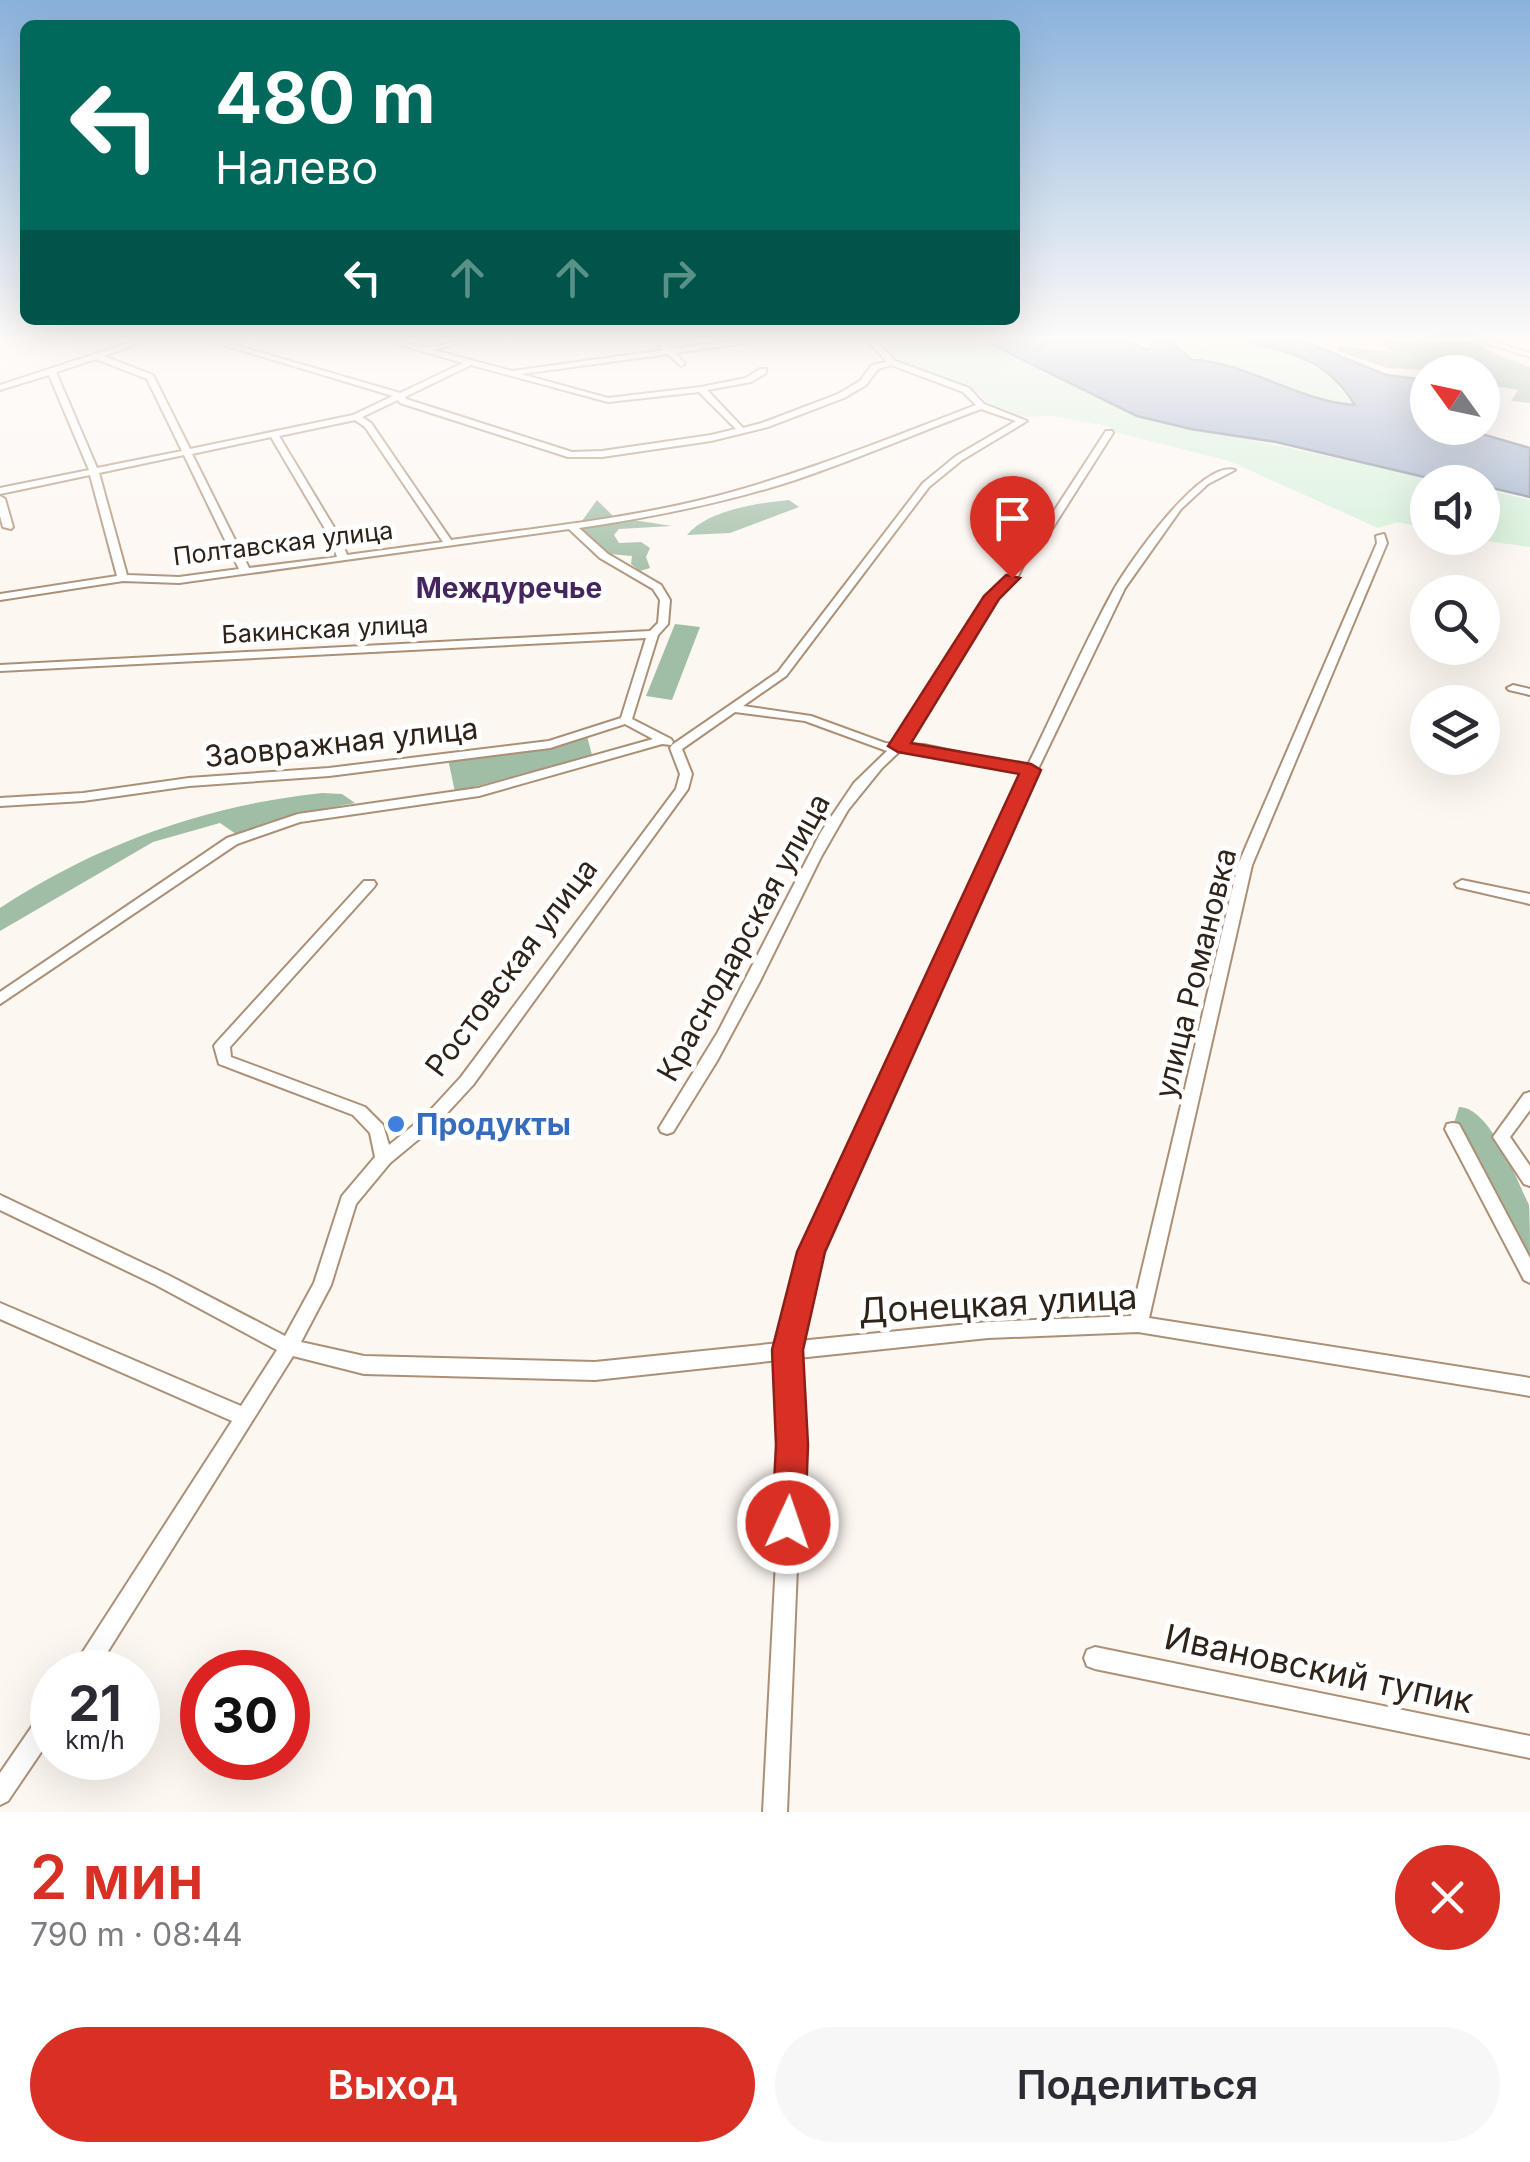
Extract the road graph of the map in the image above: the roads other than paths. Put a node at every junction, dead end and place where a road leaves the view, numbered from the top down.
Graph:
1 (74, 426) edge
2 (175, 426) edge
3 (320, 426) edge
4 (368, 426) edge
5 (479, 426) edge
6 (737, 426) edge
7 (757, 426) edge
8 (930, 426) edge
9 (1014, 426) edge
10 (742, 431) junction
11 (1109, 433) dead end
12 (274, 435) junction
13 (190, 453) junction
14 (1230, 470) dead end
15 (94, 472) junction
16 (0, 490) edge
17 (0, 499) edge
18 (577, 522) junction
19 (8, 528) dead end
20 (1381, 536) dead end
21 (449, 544) junction
22 (343, 560) junction
23 (245, 570) junction
24 (123, 578) junction
25 (0, 597) edge
26 (653, 634) junction
27 (0, 668) edge
28 (1514, 688) dead end
29 (1530, 692) edge
30 (736, 709) junction
31 (626, 720) junction
32 (669, 744) junction
33 (898, 746) junction
34 (1031, 770) junction
35 (0, 802) edge
36 (369, 884) dead end
37 (1462, 884) dead end
38 (1530, 900) edge
39 (0, 999) edge
40 (1530, 1098) edge
41 (667, 1128) dead end
42 (1453, 1130) dead end
43 (384, 1158) junction
44 (1530, 1179) edge
45 (0, 1202) edge
46 (1530, 1275) edge
47 (0, 1311) edge
48 (1138, 1324) junction
49 (289, 1347) junction
50 (788, 1350) junction
51 (1530, 1387) edge
52 (245, 1417) junction
53 (97, 1650) edge
54 (1094, 1658) dead end
55 (1530, 1747) edge
56 (30, 1749) edge
57 (0, 1793) edge
58 (776, 1812) edge

1 - 15 street
2 - 13 street
3 - 12 street
4 - 21 street
5 - 10 street
6 - 10 street
7 - 10 street
8 - 18 street, Полтавская улица
9 - 30 street
11 - 33 street, Краснодарская улица
12 - 13 street
12 - 22 street
13 - 15 street
13 - 23 street
14 - 34 street
15 - 16 street
15 - 24 street
17 - 19 street
18 - 21 street, Полтавская улица
18 - 26 street
20 - 48 street, улица Романовка
21 - 22 street, Полтавская улица
22 - 23 street, Полтавская улица
23 - 24 street, Полтавская улица
24 - 25 street, Полтавская улица
26 - 27 street, Бакинская улица
26 - 31 street
28 - 29 street
30 - 32 street
30 - 33 street
31 - 32 street
31 - 35 street, Заовражная улица
32 - 39 street
32 - 43 street, Ростовская улица
33 - 34 street
33 - 41 street, Краснодарская улица
34 - 50 street
36 - 43 street
37 - 38 street
40 - 44 street
42 - 46 street
43 - 49 street, Ростовская улица
45 - 49 street, Донецкая улица
47 - 52 street
48 - 50 street, Донецкая улица
48 - 51 street, Донецкая улица
49 - 50 street, Донецкая улица
49 - 52 street, Ростовская улица
50 - 58 street
52 - 53 street, Ростовская улица
54 - 55 street, Ивановский тупик
56 - 57 street

